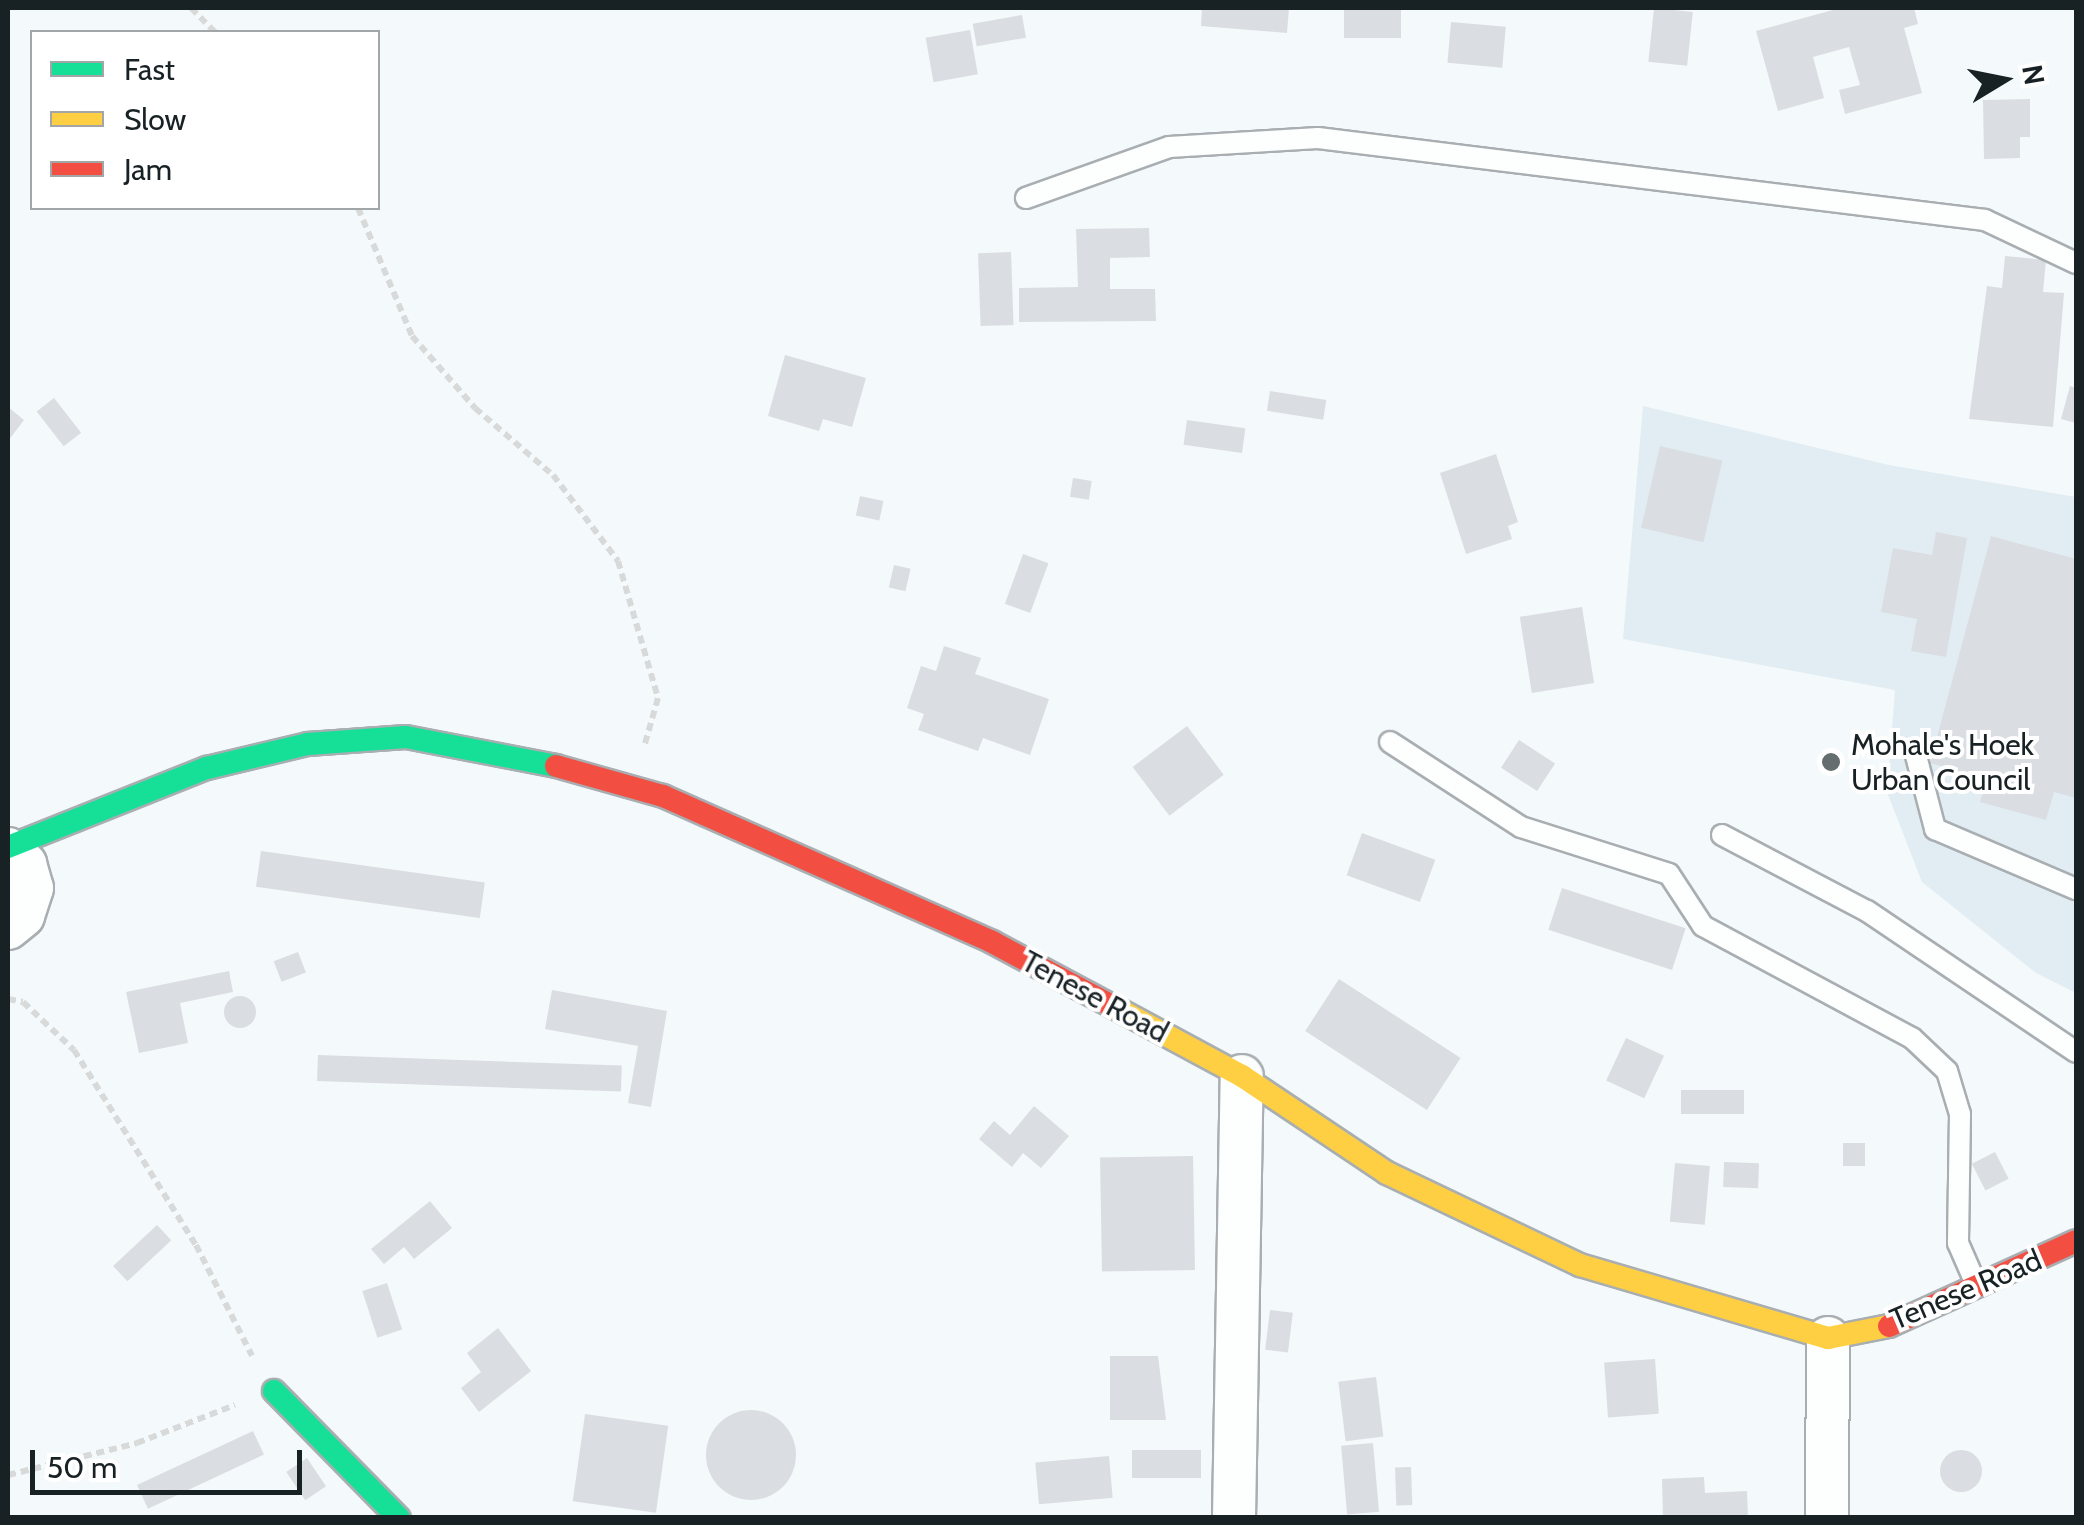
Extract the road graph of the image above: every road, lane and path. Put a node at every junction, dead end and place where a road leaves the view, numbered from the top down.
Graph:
1 (191, 8) edge
2 (213, 30) edge
3 (1026, 198) dead end
4 (359, 210) edge
5 (2076, 263) edge
6 (1390, 742) dead end
7 (1915, 752) dead end
8 (633, 785) junction
9 (81, 824) junction
10 (1722, 835) dead end
11 (8, 848) edge
12 (32, 888) junction
13 (2076, 889) edge
14 (9, 933) edge
15 (8, 999) edge
16 (2076, 1052) edge
17 (1242, 1076) junction
18 (2076, 1240) edge
19 (1978, 1291) junction
20 (1828, 1338) junction
21 (274, 1391) junction
22 (8, 1474) edge
23 (400, 1518) edge
24 (1234, 1518) edge
25 (1826, 1518) edge

1 - 2 path
3 - 5 lane
4 - 8 path
6 - 19 lane
7 - 13 lane
8 - 9 street, Tenese Road
8 - 17 street, Tenese Road
9 - 11 street, Tenese Road
9 - 12 street
10 - 16 lane
11 - 12 street
12 - 14 street
15 - 21 path
17 - 20 street, Tenese Road
17 - 24 street
18 - 19 street, Tenese Road
19 - 20 street, Tenese Road
20 - 25 street
21 - 22 path
21 - 23 street

